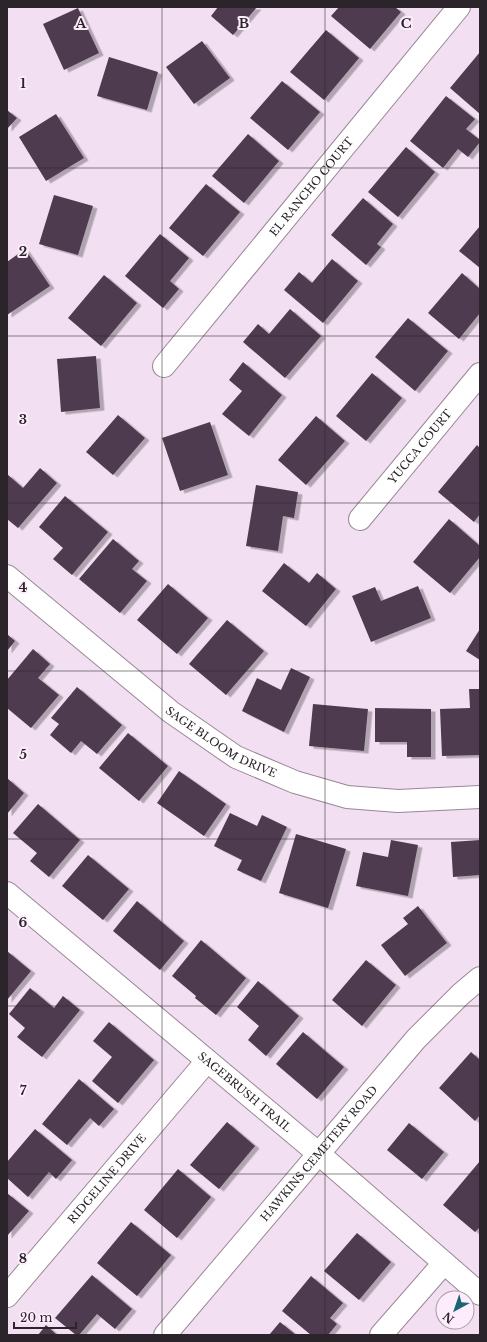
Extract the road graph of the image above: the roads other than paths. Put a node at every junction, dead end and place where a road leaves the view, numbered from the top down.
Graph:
1 (459, 7) edge
2 (164, 366) dead end
3 (480, 374) edge
4 (360, 518) dead end
5 (7, 576) edge
6 (480, 797) edge
7 (7, 893) edge
8 (480, 978) edge
9 (207, 1061) junction
10 (319, 1154) junction
11 (444, 1263) junction
12 (480, 1294) edge
13 (7, 1296) edge
14 (165, 1335) edge
15 (381, 1335) edge

1 - 2 street, EL RANCHO COURT
3 - 4 street, YUCCA COURT
5 - 6 street, SAGE BLOOM DRIVE
7 - 9 street, SAGEBRUSH TRAIL
8 - 10 street, HAWKINS CEMETERY ROAD
9 - 10 street, SAGEBRUSH TRAIL
9 - 13 street, RIDGELINE DRIVE
10 - 11 street, SAGEBRUSH TRAIL
10 - 14 street, HAWKINS CEMETERY ROAD
11 - 12 street, SAGEBRUSH TRAIL
11 - 15 street

